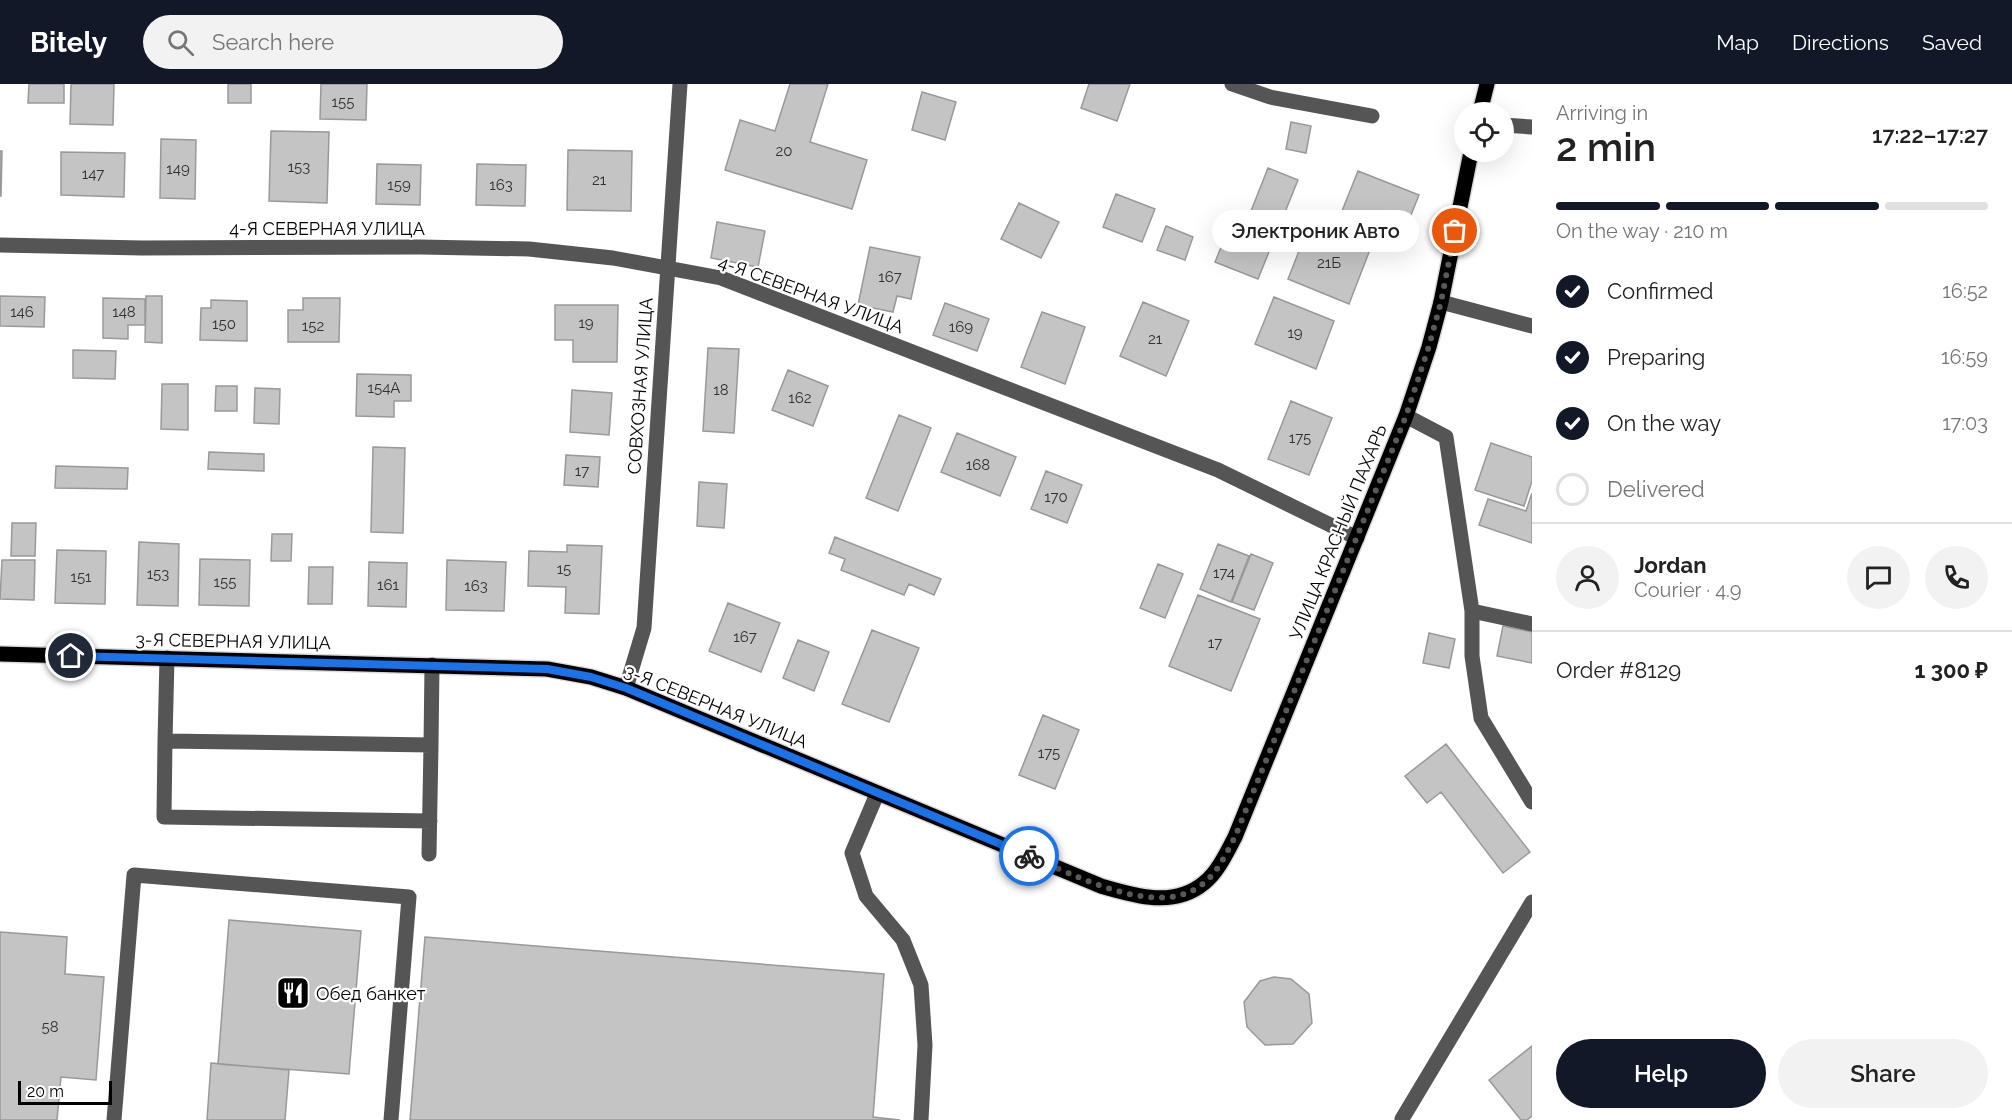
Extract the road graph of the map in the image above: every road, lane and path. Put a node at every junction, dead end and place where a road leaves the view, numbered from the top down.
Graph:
1 (680, 84) edge
2 (1232, 84) edge
3 (1488, 84) edge
4 (1483, 102) edge
5 (1372, 116) dead end
6 (1514, 125) edge
7 (1532, 127) edge
8 (1469, 162) edge
9 (0, 245) edge
10 (667, 267) junction
11 (1441, 302) junction
12 (1532, 326) edge
13 (1406, 416) junction
14 (1357, 538) junction
15 (1472, 611) junction
16 (1532, 624) edge
17 (0, 654) edge
18 (166, 658) junction
19 (432, 665) junction
20 (626, 688) junction
21 (165, 741) junction
22 (431, 745) junction
23 (877, 794) junction
24 (1532, 802) edge
25 (430, 822) junction
26 (429, 854) dead end
27 (1178, 897) joint
28 (1532, 902) edge
29 (1402, 1119) edge
30 (114, 1120) edge
31 (391, 1120) edge
32 (921, 1120) edge

1 - 10 street, СОВХОЗНАЯ УЛИЦА
2 - 5 street
3 - 4 main road
6 - 7 street
8 - 11 main road, УЛИЦА КРАСНЫЙ ПАХАРЬ
9 - 10 street, 4-Я СЕВЕРНАЯ УЛИЦА
10 - 14 street, 4-Я СЕВЕРНАЯ УЛИЦА
10 - 20 street, СОВХОЗНАЯ УЛИЦА
11 - 12 street
11 - 13 main road, УЛИЦА КРАСНЫЙ ПАХАРЬ
13 - 14 main road, УЛИЦА КРАСНЫЙ ПАХАРЬ
13 - 15 street
14 - 27 main road, УЛИЦА КРАСНЫЙ ПАХАРЬ
15 - 16 street
15 - 24 street
17 - 18 main road, 3-Я СЕВЕРНАЯ УЛИЦА
18 - 19 main road, 3-Я СЕВЕРНАЯ УЛИЦА
18 - 21 street
19 - 20 main road, 3-Я СЕВЕРНАЯ УЛИЦА
19 - 22 street
20 - 23 main road, 3-Я СЕВЕРНАЯ УЛИЦА
21 - 22 street
21 - 25 street
22 - 25 street
23 - 27 main road, 3-Я СЕВЕРНАЯ УЛИЦА
23 - 32 street
25 - 26 street
28 - 29 street
30 - 31 street

